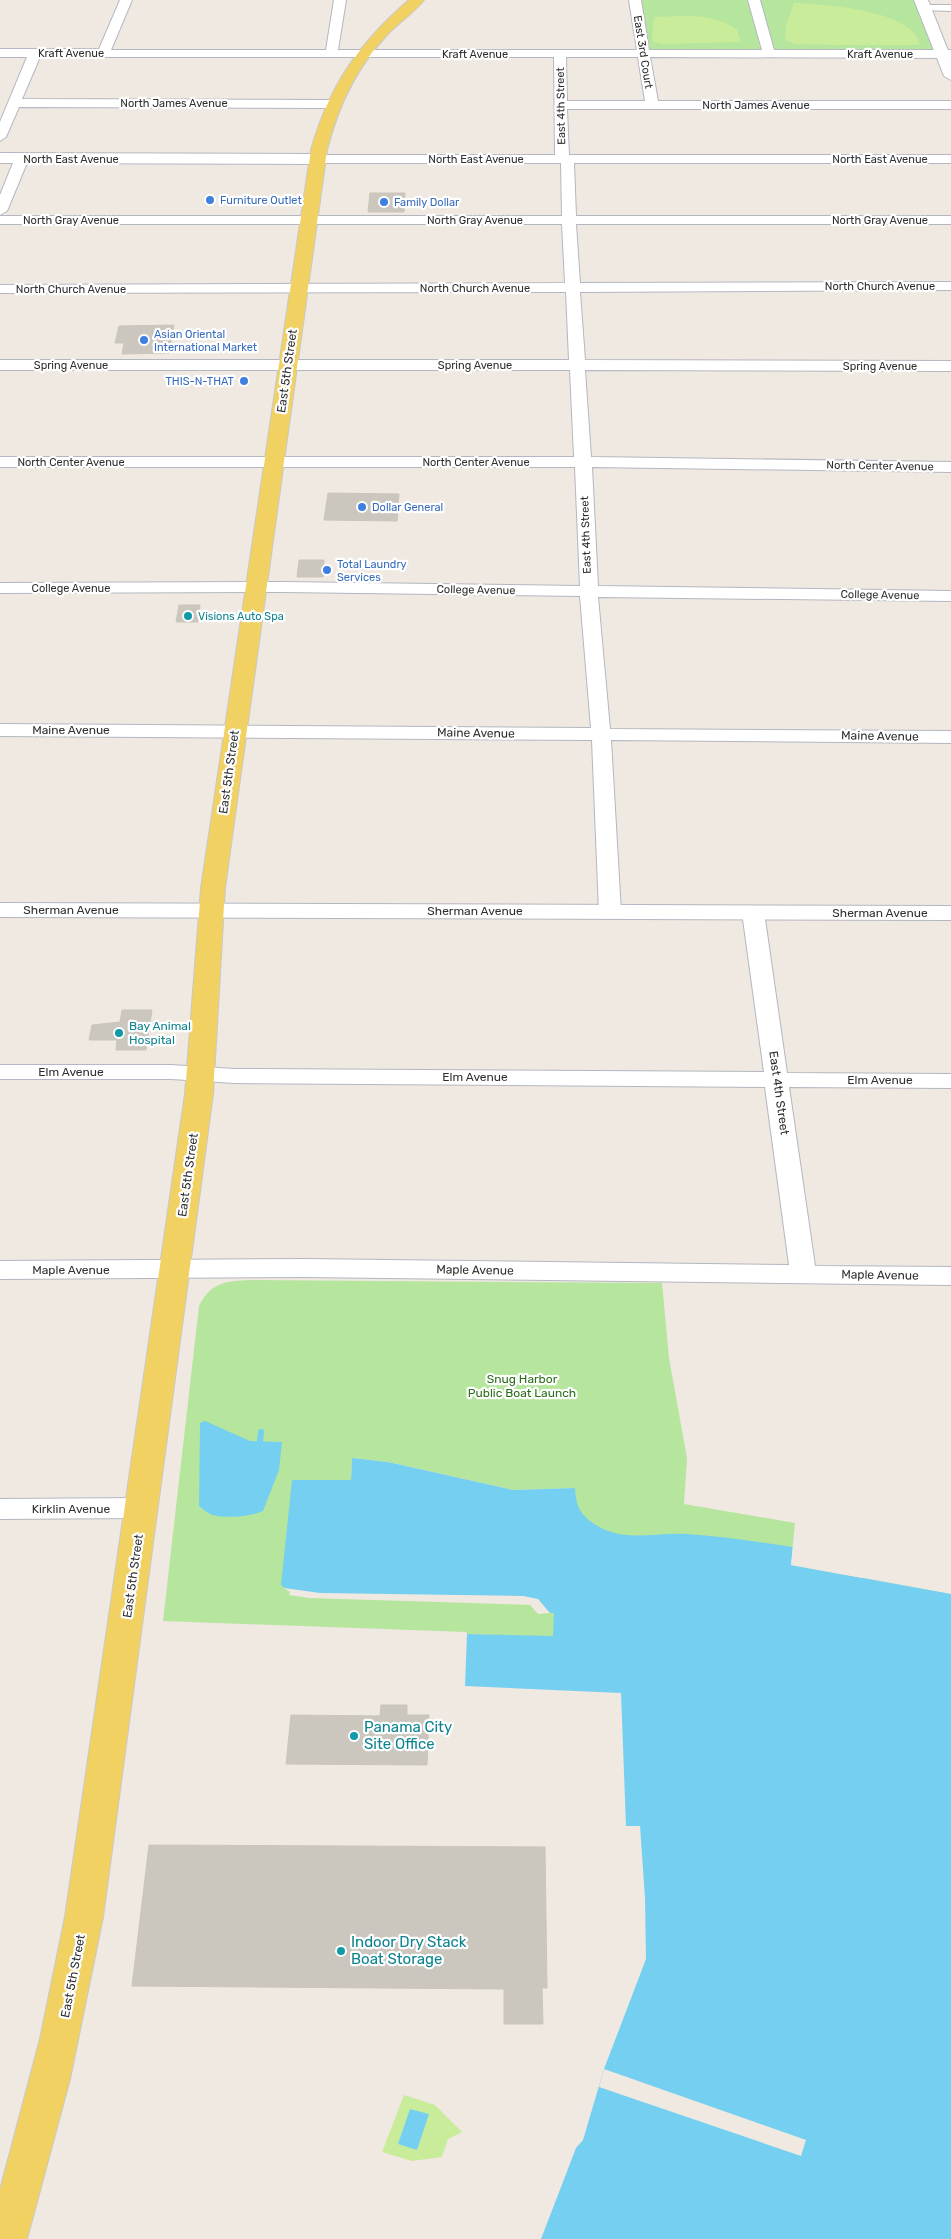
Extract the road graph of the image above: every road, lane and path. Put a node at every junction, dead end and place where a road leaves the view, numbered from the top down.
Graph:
1 (126, 0) edge
2 (340, 0) edge
3 (417, 0) edge
4 (635, 0) edge
5 (754, 0) edge
6 (922, 4) edge
7 (951, 8) edge
8 (0, 53) edge
9 (35, 53) junction
10 (104, 53) junction
11 (332, 53) junction
12 (363, 53) junction
13 (560, 54) junction
14 (644, 54) junction
15 (768, 54) junction
16 (946, 54) edge
17 (951, 76) edge
18 (16, 103) junction
19 (332, 104) junction
20 (560, 105) junction
21 (652, 105) junction
22 (951, 105) edge
23 (0, 137) edge
24 (0, 158) edge
25 (22, 158) junction
26 (318, 158) junction
27 (565, 159) junction
28 (951, 159) edge
29 (0, 211) edge
30 (0, 220) edge
31 (309, 220) junction
32 (569, 220) junction
33 (951, 220) edge
34 (951, 286) edge
35 (573, 287) junction
36 (299, 288) junction
37 (0, 289) edge
38 (288, 364) junction
39 (0, 365) edge
40 (576, 366) junction
41 (951, 366) edge
42 (0, 462) edge
43 (584, 462) junction
44 (274, 463) junction
45 (951, 467) edge
46 (0, 588) edge
47 (256, 588) junction
48 (589, 591) junction
49 (951, 596) edge
50 (0, 730) edge
51 (235, 731) junction
52 (601, 734) junction
53 (951, 736) edge
54 (0, 910) edge
55 (211, 911) junction
56 (610, 912) junction
57 (753, 912) junction
58 (951, 913) edge
59 (0, 1072) edge
60 (201, 1074) junction
61 (777, 1080) junction
62 (951, 1081) edge
63 (175, 1269) junction
64 (0, 1270) edge
65 (803, 1274) junction
66 (951, 1276) edge
67 (142, 1508) junction
68 (0, 1509) edge
69 (6, 2239) edge

1 - 10 street
2 - 11 street
3 - 12 main road, East 5th Street
4 - 14 street, East 3rd Court
5 - 15 street
6 - 7 street
6 - 16 street
8 - 9 street, Kraft Avenue
9 - 10 street, Kraft Avenue
9 - 18 street
10 - 11 street, Kraft Avenue
11 - 12 street, Kraft Avenue
12 - 13 street, Kraft Avenue
12 - 19 main road, East 5th Street
13 - 14 street, Kraft Avenue
13 - 20 street, East 4th Street
14 - 15 street, Kraft Avenue
14 - 21 street, East 3rd Court
15 - 16 street, Kraft Avenue
16 - 17 street
18 - 19 street, North James Avenue
18 - 23 street
19 - 26 main road, East 5th Street
20 - 21 street, North James Avenue
20 - 27 street, East 4th Street
21 - 22 street, North James Avenue
24 - 25 street, North East Avenue
25 - 26 street, North East Avenue
25 - 29 street
26 - 27 street, North East Avenue
26 - 31 main road, East 5th Street
27 - 28 street, North East Avenue
27 - 32 street, East 4th Street
30 - 31 street, North Gray Avenue
31 - 32 street, North Gray Avenue
31 - 36 main road, East 5th Street
32 - 33 street, North Gray Avenue
32 - 35 street, East 4th Street
34 - 35 street, North Church Avenue
35 - 36 street, North Church Avenue
35 - 40 street, East 4th Street
36 - 37 street, North Church Avenue
36 - 38 main road, East 5th Street
38 - 39 street, Spring Avenue
38 - 40 street, Spring Avenue
38 - 44 main road, East 5th Street
40 - 41 street, Spring Avenue
40 - 43 street, East 4th Street
42 - 44 street, North Center Avenue
43 - 44 street, North Center Avenue
43 - 45 street, North Center Avenue
43 - 48 street, East 4th Street
44 - 47 main road, East 5th Street
46 - 47 street, College Avenue
47 - 48 street, College Avenue
47 - 51 main road, East 5th Street
48 - 49 street, College Avenue
48 - 52 street, East 4th Street
50 - 51 street, Maine Avenue
51 - 52 street, Maine Avenue
51 - 55 main road, East 5th Street
52 - 53 street, Maine Avenue
52 - 56 street, East 4th Street
54 - 55 street, Sherman Avenue
55 - 56 street, Sherman Avenue
55 - 60 main road, East 5th Street
56 - 57 street, Sherman Avenue
57 - 58 street, Sherman Avenue
57 - 61 street, East 4th Street
59 - 60 street, Elm Avenue
60 - 61 street, Elm Avenue
60 - 63 main road, East 5th Street
61 - 62 street, Elm Avenue
61 - 65 street, East 4th Street
63 - 64 street, Maple Avenue
63 - 65 street, Maple Avenue
63 - 67 main road, East 5th Street
65 - 66 street, Maple Avenue
67 - 68 street, Kirklin Avenue
67 - 69 main road, East 5th Street

